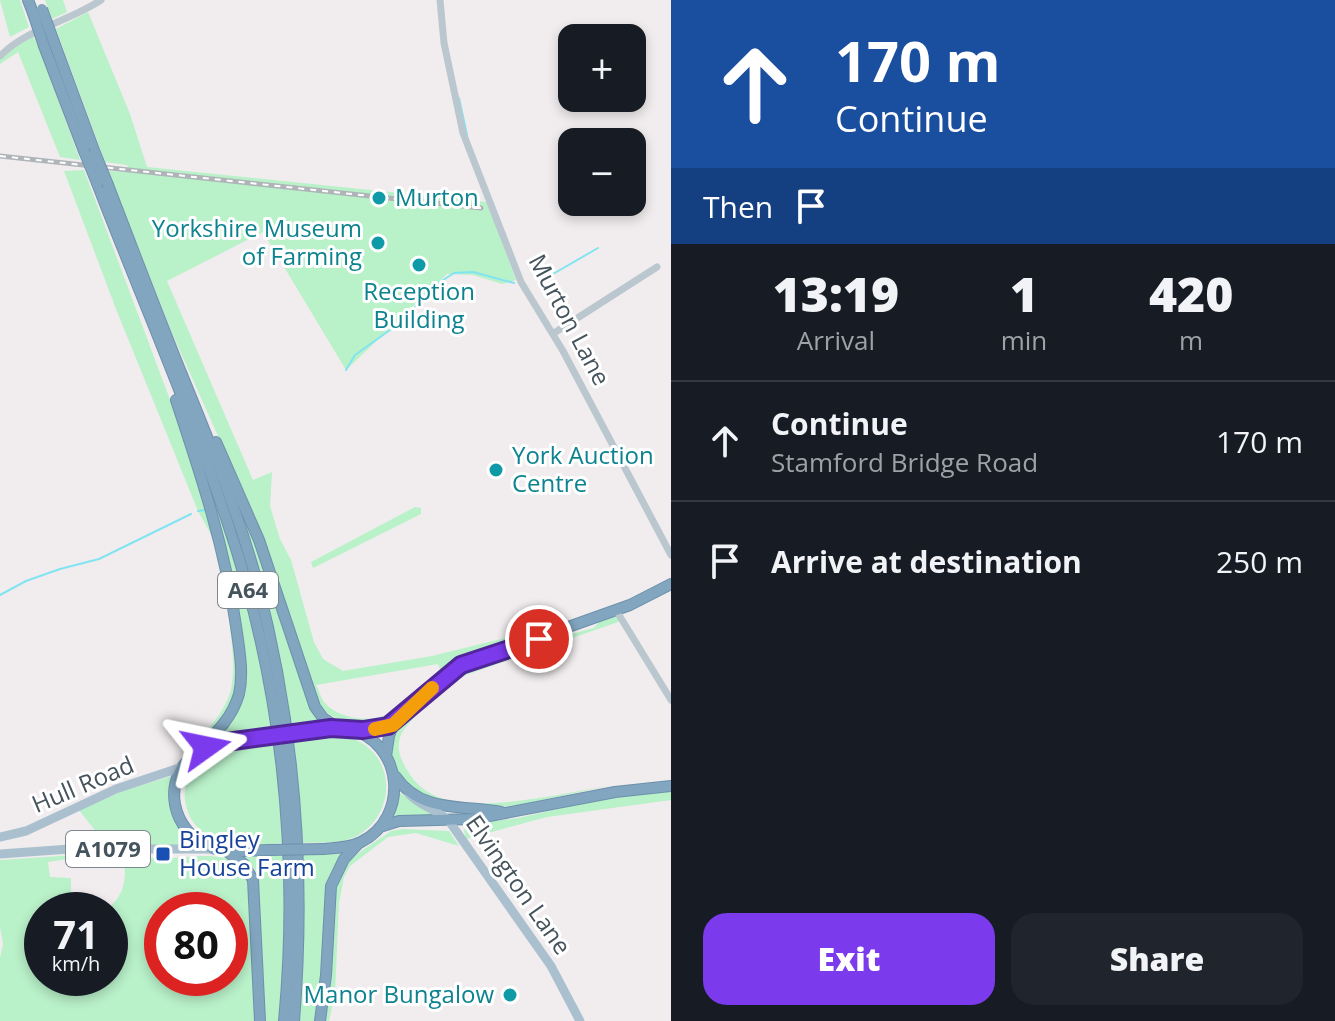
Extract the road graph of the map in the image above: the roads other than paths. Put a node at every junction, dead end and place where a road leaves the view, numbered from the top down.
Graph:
1 (28, 0) edge
2 (101, 0) edge
3 (440, 0) edge
4 (38, 7) edge
5 (0, 56) edge
6 (102, 184) junction
7 (657, 267) dead end
8 (554, 333) junction
9 (167, 363) junction
10 (201, 421) junction
11 (671, 555) edge
12 (671, 584) edge
13 (630, 605) junction
14 (616, 610) junction
15 (630, 630) junction
16 (671, 700) edge
17 (393, 725) junction
18 (345, 729) junction
19 (196, 753) junction
20 (386, 756) junction
21 (182, 767) junction
22 (393, 772) junction
23 (671, 786) edge
24 (405, 788) junction
25 (504, 812) junction
26 (449, 821) junction
27 (383, 826) junction
28 (0, 837) edge
29 (359, 843) junction
30 (220, 850) junction
31 (0, 854) edge
32 (260, 1021) edge
33 (284, 1021) edge
34 (294, 1021) edge
35 (320, 1021) edge
36 (580, 1021) edge

1 - 4 highway, A64
2 - 5 street
3 - 8 street, Murton Lane
4 - 6 highway, A64, bridge
6 - 9 highway, A64
6 - 10 highway, A64
7 - 8 street
8 - 11 street, Murton Lane
9 - 19 highway
9 - 33 highway, A64
10 - 18 highway
10 - 34 highway, A64
12 - 13 highway
13 - 14 highway
13 - 15 street
14 - 15 street
14 - 17 highway
15 - 16 street
17 - 18 highway
17 - 20 highway
18 - 19 highway, bridge
18 - 20 highway
19 - 21 highway
20 - 22 highway
21 - 28 main road, Hull Road / A1079
21 - 30 highway
22 - 24 highway
22 - 27 highway
23 - 25 highway
24 - 25 highway
24 - 26 main road, Elvington Lane
25 - 26 highway
26 - 27 highway
26 - 36 main road, Elvington Lane
27 - 29 highway
29 - 30 highway, bridge
29 - 35 highway
30 - 31 main road, Hull Road / A1079
30 - 32 highway

